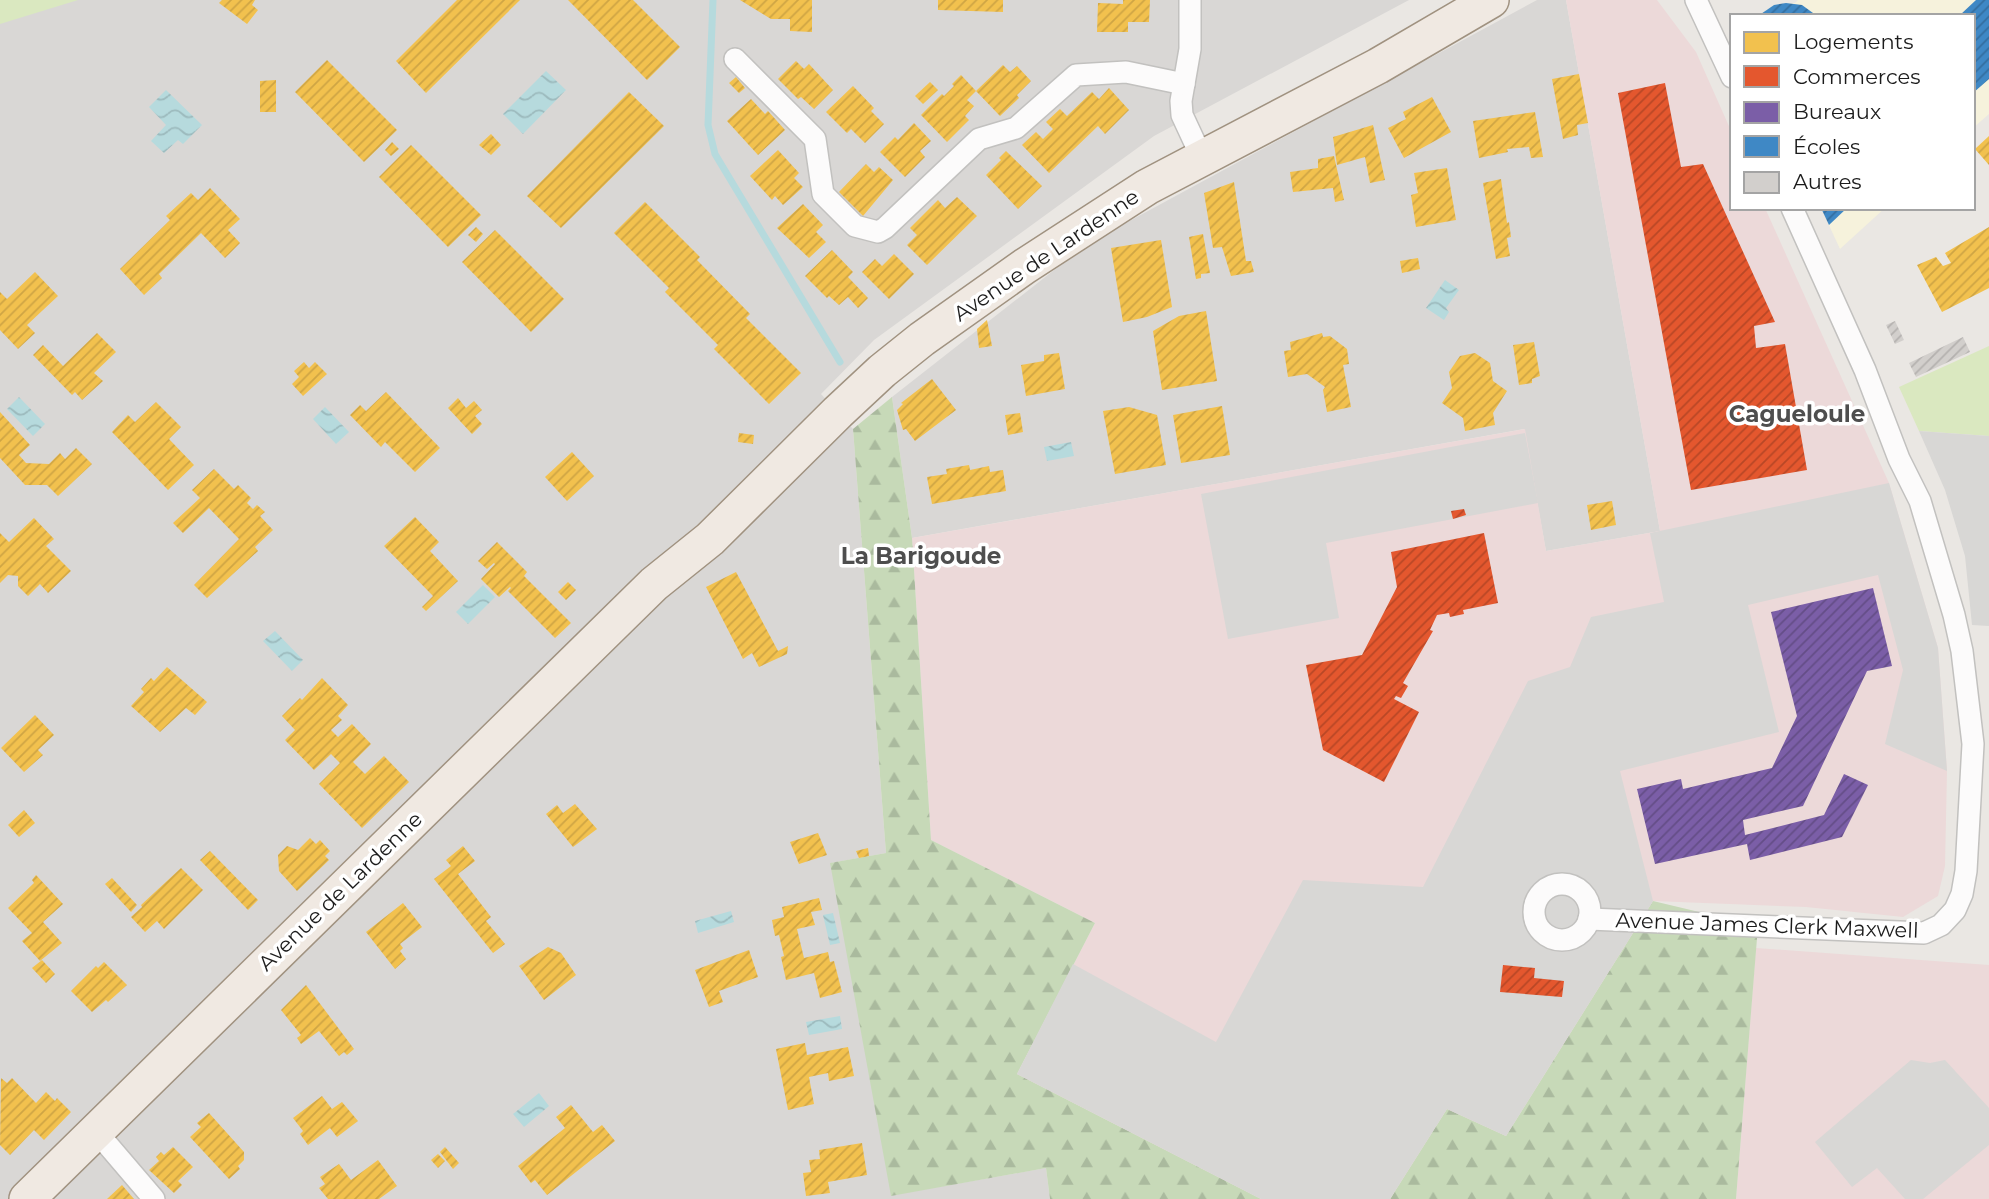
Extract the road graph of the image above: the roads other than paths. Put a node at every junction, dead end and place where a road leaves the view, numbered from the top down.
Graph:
1 (1190, 0) edge
2 (1465, 0) edge
3 (1491, 0) edge
4 (1696, 3) edge
5 (735, 59) dead end
6 (1730, 73) edge
7 (1184, 84) junction
8 (1197, 149) junction
9 (1792, 210) edge
10 (1589, 919) dead end
11 (95, 1130) junction
12 (27, 1199) edge
13 (154, 1199) edge

1 - 7 street
2 - 8 main road, Avenue de Lardenne
3 - 8 main road, Avenue de Lardenne
4 - 6 street
5 - 7 street
7 - 8 street
8 - 11 main road, Avenue de Lardenne
9 - 10 street, Avenue James Clerk Maxwell
11 - 12 main road, Avenue de Lardenne
11 - 13 street

